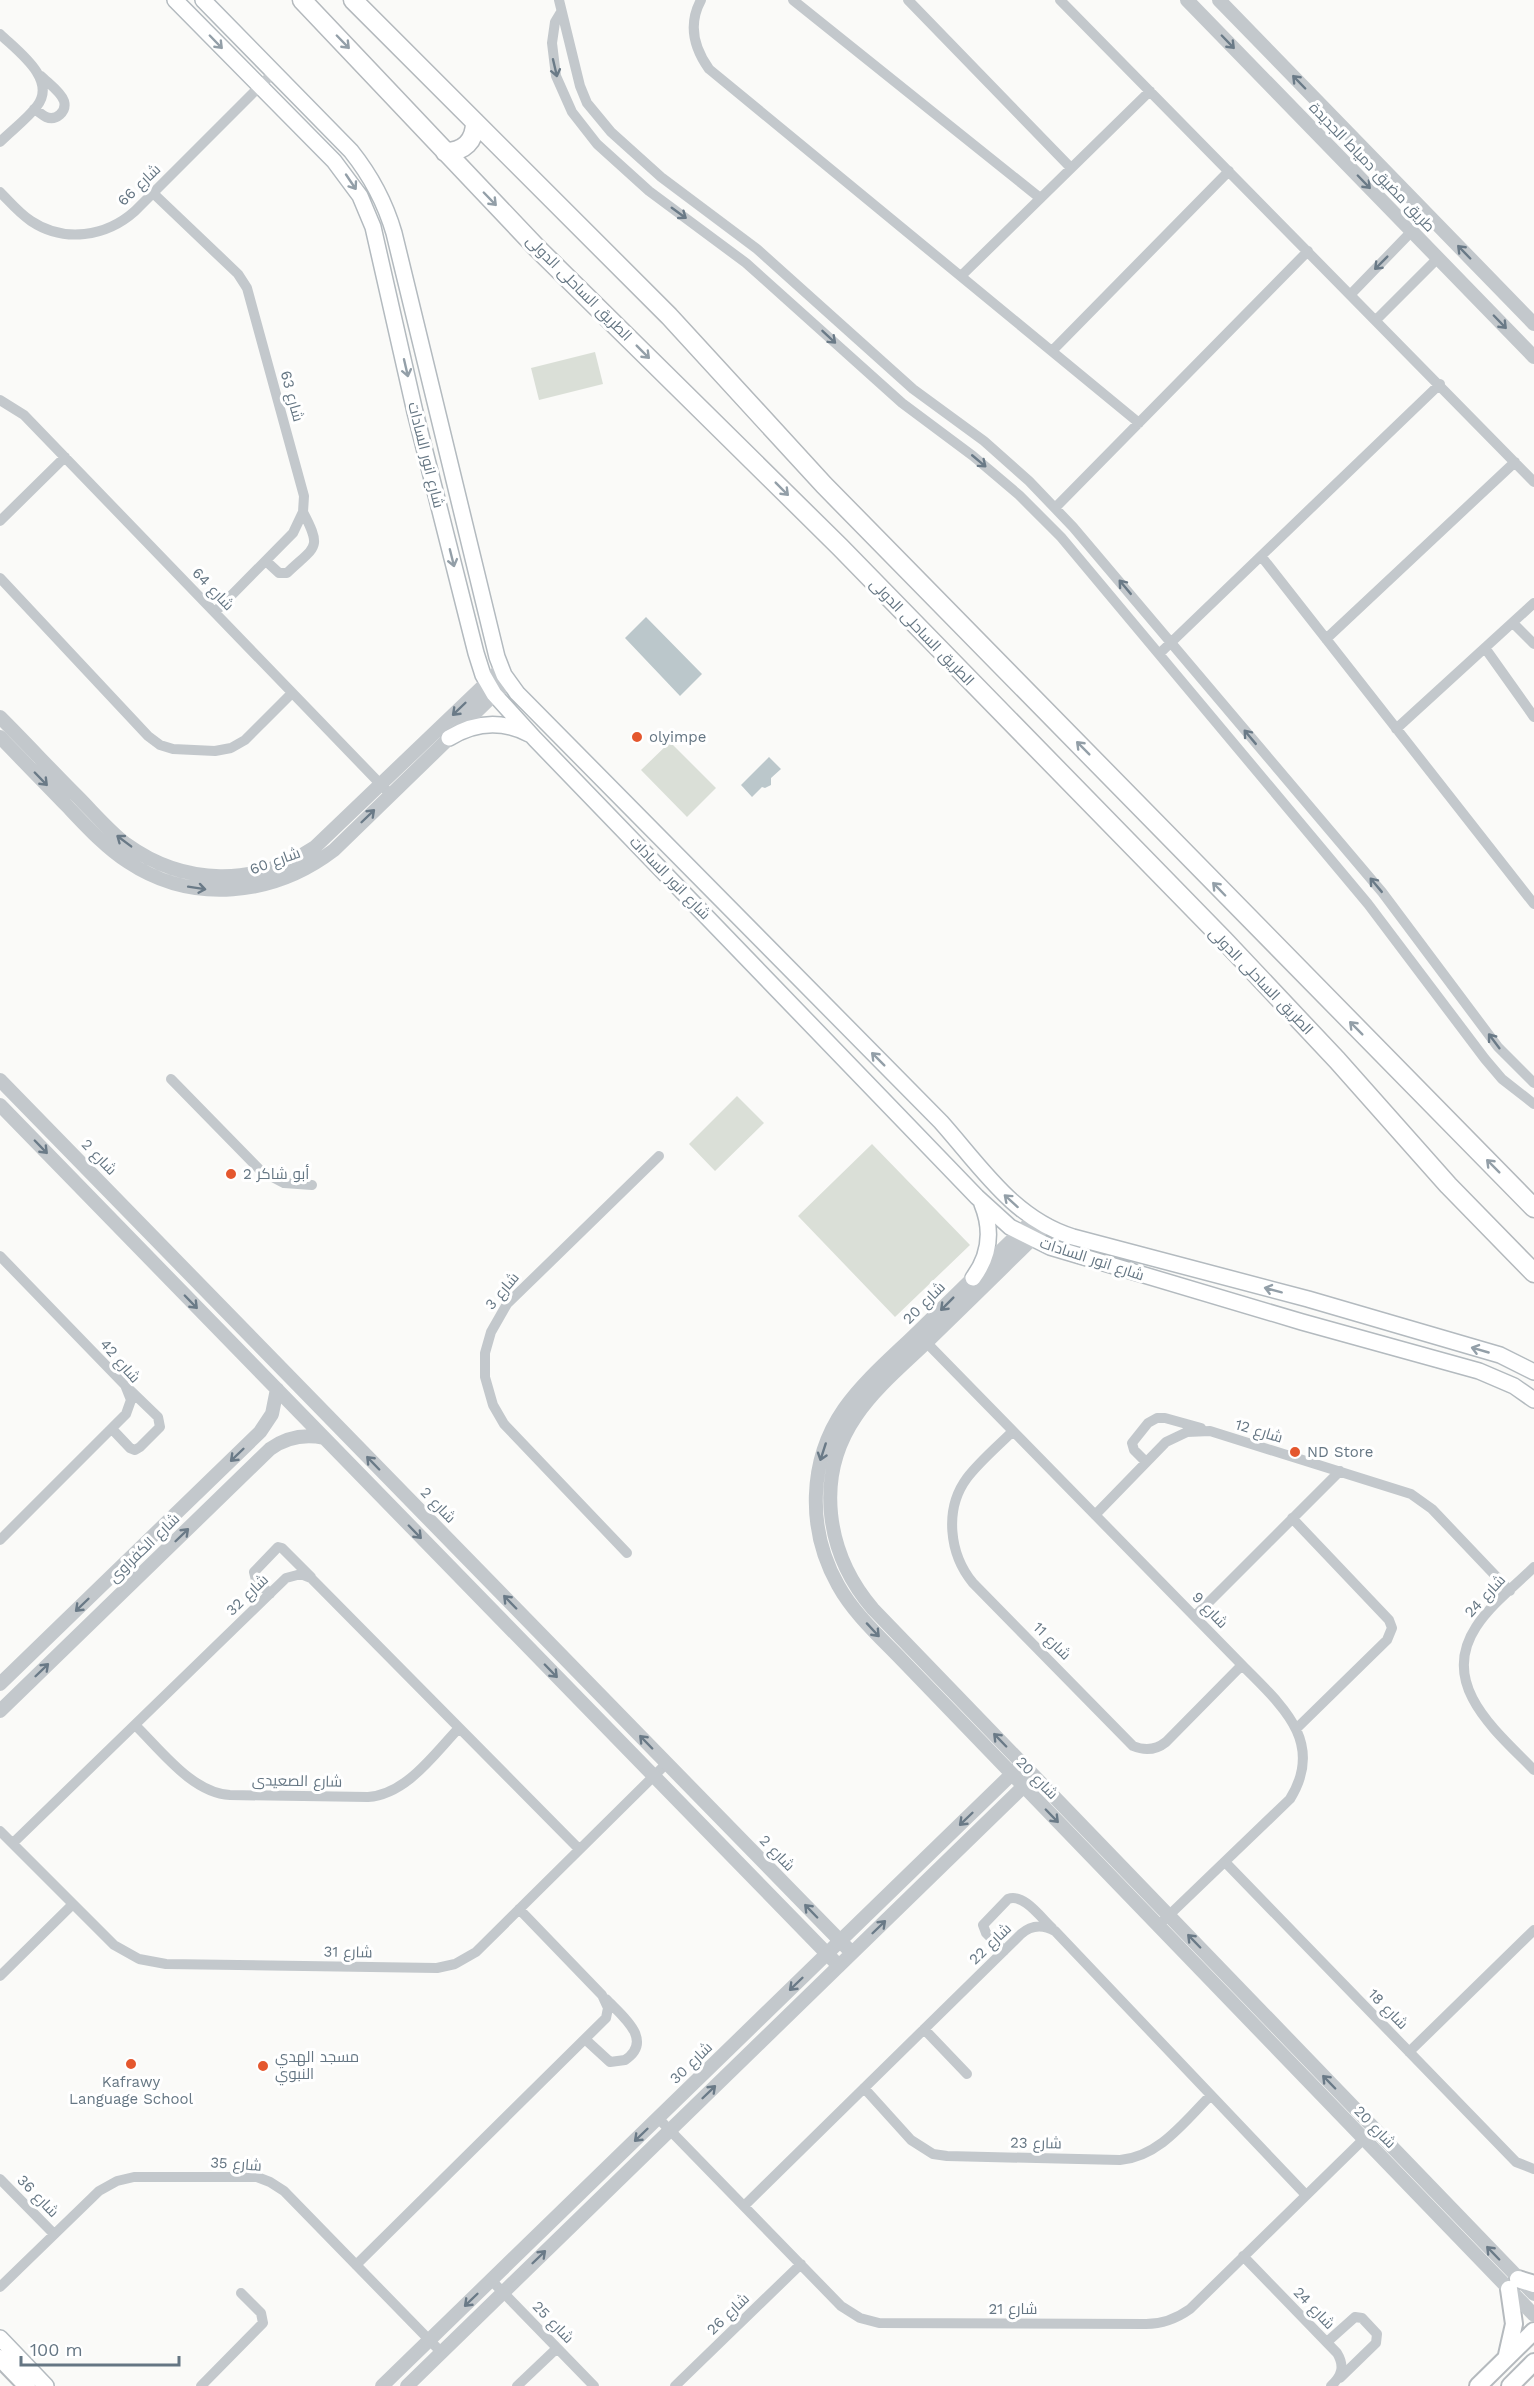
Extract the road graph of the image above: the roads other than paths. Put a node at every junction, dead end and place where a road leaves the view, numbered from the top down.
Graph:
1 (175, 0) edge
2 (203, 0) edge
3 (302, 0) edge
4 (353, 0) edge
5 (559, 0) edge
6 (700, 0) edge
7 (794, 0) edge
8 (908, 0) edge
9 (1060, 0) edge
10 (1187, 0) edge
11 (1219, 0) edge
12 (561, 12) junction
13 (0, 34) edge
14 (37, 72) junction
15 (274, 72) junction
16 (259, 87) junction
17 (1149, 91) junction
18 (34, 109) junction
19 (476, 122) junction
20 (494, 140) junction
21 (0, 142) edge
22 (445, 152) junction
23 (1071, 168) junction
24 (461, 170) junction
25 (1229, 171) junction
26 (0, 192) edge
27 (153, 193) junction
28 (1040, 198) junction
29 (1412, 231) junction
30 (1308, 251) junction
31 (1438, 258) junction
32 (960, 276) junction
33 (1350, 294) junction
34 (1376, 320) junction
35 (1534, 324) edge
36 (1052, 351) junction
37 (1534, 357) edge
38 (1440, 384) junction
39 (0, 400) edge
40 (435, 407) junction
41 (416, 412) junction
42 (1139, 423) junction
43 (65, 458) junction
44 (1515, 462) junction
45 (1534, 482) edge
46 (1055, 508) junction
47 (303, 513) junction
48 (0, 521) edge
49 (1261, 556) junction
50 (266, 561) junction
51 (0, 578) edge
52 (1534, 603) edge
53 (214, 612) junction
54 (1513, 623) junction
55 (1326, 639) junction
56 (1171, 642) junction
57 (1534, 644) edge
58 (1485, 648) junction
59 (1159, 654) junction
60 (505, 675) junction
61 (491, 688) junction
62 (292, 693) junction
63 (0, 717) edge
64 (1534, 717) edge
65 (1396, 729) junction
66 (0, 737) edge
67 (449, 738) junction
68 (535, 739) junction
69 (386, 790) junction
70 (1534, 904) edge
71 (171, 1079) dead end
72 (0, 1080) edge
73 (1534, 1083) edge
74 (1534, 1104) edge
75 (0, 1105) edge
76 (659, 1156) dead end
77 (312, 1185) dead end
78 (977, 1197) junction
79 (1534, 1208) edge
80 (1040, 1223) junction
81 (1026, 1236) junction
82 (0, 1256) edge
83 (175, 1260) junction
84 (163, 1272) junction
85 (1534, 1273) edge
86 (973, 1278) junction
87 (1308, 1299) junction
88 (1302, 1322) junction
89 (922, 1338) junction
90 (1534, 1372) edge
91 (125, 1385) junction
92 (277, 1389) junction
93 (1534, 1400) edge
94 (263, 1428) junction
95 (112, 1429) junction
96 (1013, 1431) junction
97 (1210, 1431) junction
98 (324, 1438) junction
99 (278, 1444) junction
100 (1146, 1462) junction
101 (1340, 1471) junction
102 (1095, 1515) junction
103 (1292, 1518) junction
104 (447, 1538) junction
105 (0, 1540) edge
106 (435, 1551) junction
107 (627, 1553) dead end
108 (1534, 1567) edge
109 (311, 1578) junction
110 (1510, 1591) junction
111 (270, 1594) junction
112 (1195, 1616) junction
113 (1242, 1665) junction
114 (0, 1684) edge
115 (0, 1711) edge
116 (135, 1725) junction
117 (459, 1728) junction
118 (1297, 1728) junction
119 (667, 1763) junction
120 (1023, 1764) junction
121 (1533, 1768) edge
122 (1011, 1775) junction
123 (653, 1776) junction
124 (1035, 1776) junction
125 (1023, 1787) junction
126 (0, 1831) edge
127 (13, 1843) junction
128 (579, 1850) junction
129 (1225, 1862) junction
130 (73, 1904) junction
131 (519, 1909) junction
132 (1169, 1916) junction
133 (1158, 1926) junction
134 (1534, 1930) edge
135 (1054, 1931) junction
136 (840, 1941) junction
137 (1004, 1951) junction
138 (852, 1953) junction
139 (827, 1954) junction
140 (839, 1966) junction
141 (0, 1976) edge
142 (602, 1995) junction
143 (924, 2029) junction
144 (586, 2040) junction
145 (1409, 2052) junction
146 (967, 2074) dead end
147 (864, 2088) junction
148 (1211, 2095) junction
149 (658, 2118) junction
150 (670, 2130) junction
151 (1368, 2133) junction
152 (1534, 2169) edge
153 (0, 2179) edge
154 (1306, 2195) junction
155 (744, 2206) junction
156 (54, 2234) junction
157 (1243, 2256) junction
158 (801, 2264) junction
159 (356, 2265) junction
160 (491, 2280) junction
161 (1521, 2284) edge
162 (0, 2287) edge
163 (503, 2292) junction
164 (241, 2293) dead end
165 (1534, 2295) edge
166 (1534, 2314) edge
167 (1534, 2331) edge
168 (0, 2338) edge
169 (429, 2340) junction
170 (1326, 2342) junction
171 (557, 2348) junction
172 (441, 2352) junction
173 (0, 2358) edge
174 (1505, 2359) junction
175 (1534, 2362) edge
176 (1334, 2383) edge
177 (27, 2386) edge
178 (46, 2386) edge
179 (201, 2386) edge
180 (382, 2386) edge
181 (407, 2386) edge
182 (517, 2386) edge
183 (594, 2386) edge
184 (675, 2386) edge
185 (1478, 2386) edge
186 (1510, 2386) edge

1 -> 16 main road, شارع انور السادات
2 - 15 main road, شارع انور السادات
3 -> 22 highway, الطريق الساحلى الدولى
4 - 19 highway
5 - 12 street
6 - 32 street
7 - 28 street
8 - 23 street
9 - 17 street
10 -> 29 street, طريق مضيق دمياط الجديدة
35 -> 11 street, طريق مضيق دمياط الجديدة
12 - 46 street
12 -> 59 street
13 - 14 street
14 - 18 street
14 - 18 street
15 - 16 street, شارع 66
15 - 40 main road, شارع انور السادات
16 - 27 street, شارع 66
16 -> 41 main road, شارع انور السادات
17 - 23 street
17 - 25 street
18 - 21 street
19 - 20 highway
19 - 22 highway
20 - 24 highway
79 -> 20 highway
22 - 24 highway, الطريق الساحلى الدولى
23 - 28 street
24 -> 85 highway, الطريق الساحلى الدولى
25 - 30 street
25 - 36 street
26 - 27 street, شارع 66
27 - 47 street, شارع 63
28 - 32 street
29 - 31 street, طريق مضيق دمياط الجديدة
29 -> 33 street
30 - 33 street
30 - 42 street
31 - 34 street
31 -> 37 street, طريق مضيق دمياط الجديدة
32 - 36 street
33 - 34 street
34 - 38 street
36 - 42 street
38 - 44 street
38 - 49 street
39 - 43 street, شارع 64
40 - 41 main road
40 - 60 main road, شارع انور السادات
41 -> 61 main road, شارع انور السادات
42 - 46 street
43 - 48 street
43 - 53 street, شارع 64
44 - 45 street
44 - 55 street
56 -> 46 street
47 - 50 street
47 - 50 street, شارع 63
49 - 55 street
49 - 56 street
50 - 53 street
51 - 62 street
52 - 54 street
53 - 62 street, شارع 64
54 - 57 street
54 - 58 street
55 - 65 street
56 - 59 street
73 -> 56 street
58 - 64 street
58 - 65 street
59 - 74 street
60 - 61 street, شارع 60
80 -> 60 main road, شارع انور السادات
61 - 67 street, شارع 60
61 - 68 main road, شارع انور السادات
61 -> 69 street, شارع 60
62 - 69 street, شارع 64
69 -> 63 street, شارع 60
65 - 70 street
66 -> 69 street, شارع 60
67 - 68 main road
67 - 69 street, شارع 60
68 - 78 main road, شارع انور السادات
71 - 77 street
72 - 83 street, شارع 2
75 -> 84 street
76 - 107 street, شارع 3
78 - 81 main road, شارع انور السادات
78 - 86 main road
80 - 81 street, شارع 20
87 -> 80 main road, شارع انور السادات
81 - 86 street, شارع 20
81 - 88 main road, شارع انور السادات
81 - 89 street, شارع 20
82 - 91 street, شارع 42
83 - 84 street
104 -> 83 street, شارع 2
84 -> 92 street
86 -> 89 street, شارع 20
87 - 88 main road
90 -> 87 main road, شارع انور السادات
88 - 93 main road, شارع انور السادات
89 - 96 street, شارع 9
120 -> 89 street, شارع 20
89 -> 122 street, شارع 20
91 - 95 street, شارع 42
91 - 95 street
92 - 94 street, شارع الكفراوى
92 - 98 street
94 - 99 street
94 -> 114 street, شارع الكفراوى
95 - 105 street, شارع 42
96 - 102 street, شارع 9
96 - 113 street, شارع 11
97 - 100 street, شارع 12
97 - 100 street
97 - 101 street, شارع 12
98 - 99 street, شارع الكفراوى
98 -> 106 street
115 -> 99 street, شارع الكفراوى
100 - 102 street, شارع 12
101 - 103 street
101 - 110 street, شارع 12
102 - 112 street, شارع 9
103 - 112 street
103 - 118 street
104 - 106 street
119 -> 104 street, شارع 2
106 -> 123 street
108 - 110 street, شارع 24
109 - 111 street, شارع 32
109 - 111 street
109 - 117 street
110 - 121 street, شارع 24
111 - 116 street, شارع 32
112 - 113 street, شارع 9
113 - 118 street, شارع 9
116 - 117 street, شارع الصعيدى
116 - 127 street, شارع 32
117 - 128 street
118 - 129 street, شارع 9
119 - 123 street, شارع 31
136 -> 119 street, شارع 2
120 - 122 street, شارع 30
120 - 124 street, شارع 20
122 - 125 street, شارع 20
122 -> 136 street, شارع 30
123 - 128 street, شارع 31
123 - 139 street
124 - 125 street
124 - 132 street, شارع 20
125 -> 133 street, شارع 20
138 -> 125 street
126 - 127 street, شارع 31
127 - 130 street, شارع 31
128 - 131 street, شارع 31
129 - 132 street, شارع 9
129 - 145 street, شارع 18
130 - 131 street, شارع 31
130 - 141 street
131 - 142 street
132 - 133 street, شارع 9
151 -> 132 street, شارع 20
133 - 151 street, شارع 20
134 - 145 street
135 - 137 street, شارع 22
135 - 137 street
135 - 148 street
136 - 138 street, شارع 2
136 - 139 street, شارع 30
137 - 143 street, شارع 22
138 - 140 street
139 - 140 street
139 -> 149 street, شارع 30
150 -> 140 street
142 - 144 street
142 - 144 street
143 - 146 street
143 - 147 street, شارع 22
144 - 159 street
145 - 152 street, شارع 18
147 - 148 street, شارع 23
147 - 155 street, شارع 22
148 - 154 street
149 - 150 street, شارع 21
149 -> 160 street, شارع 30
150 - 155 street, شارع 21
163 -> 150 street
151 - 154 street, شارع 21
151 - 161 street, شارع 20
153 - 156 street, شارع 36
154 - 157 street, شارع 21
155 - 158 street, شارع 21
156 - 159 street, شارع 35
156 - 162 street, شارع 35
157 - 158 street, شارع 21
157 - 170 street, شارع 24
158 - 184 street, شارع 26
159 - 169 street, شارع 35
160 - 163 street, شارع 25
160 -> 169 street, شارع 30
161 - 165 street, شارع 20
161 - 166 street, شارع 20
161 - 174 main road
163 - 171 street, شارع 25
163 - 172 street
164 - 179 street
167 - 174 main road
168 - 178 main road
169 - 172 street, شارع 35
169 - 180 street, شارع 30
170 - 176 street, شارع 24
170 - 176 street
171 - 182 street
171 - 183 street, شارع 25
172 - 181 street
173 - 177 main road
174 - 185 main road
175 - 186 main road

